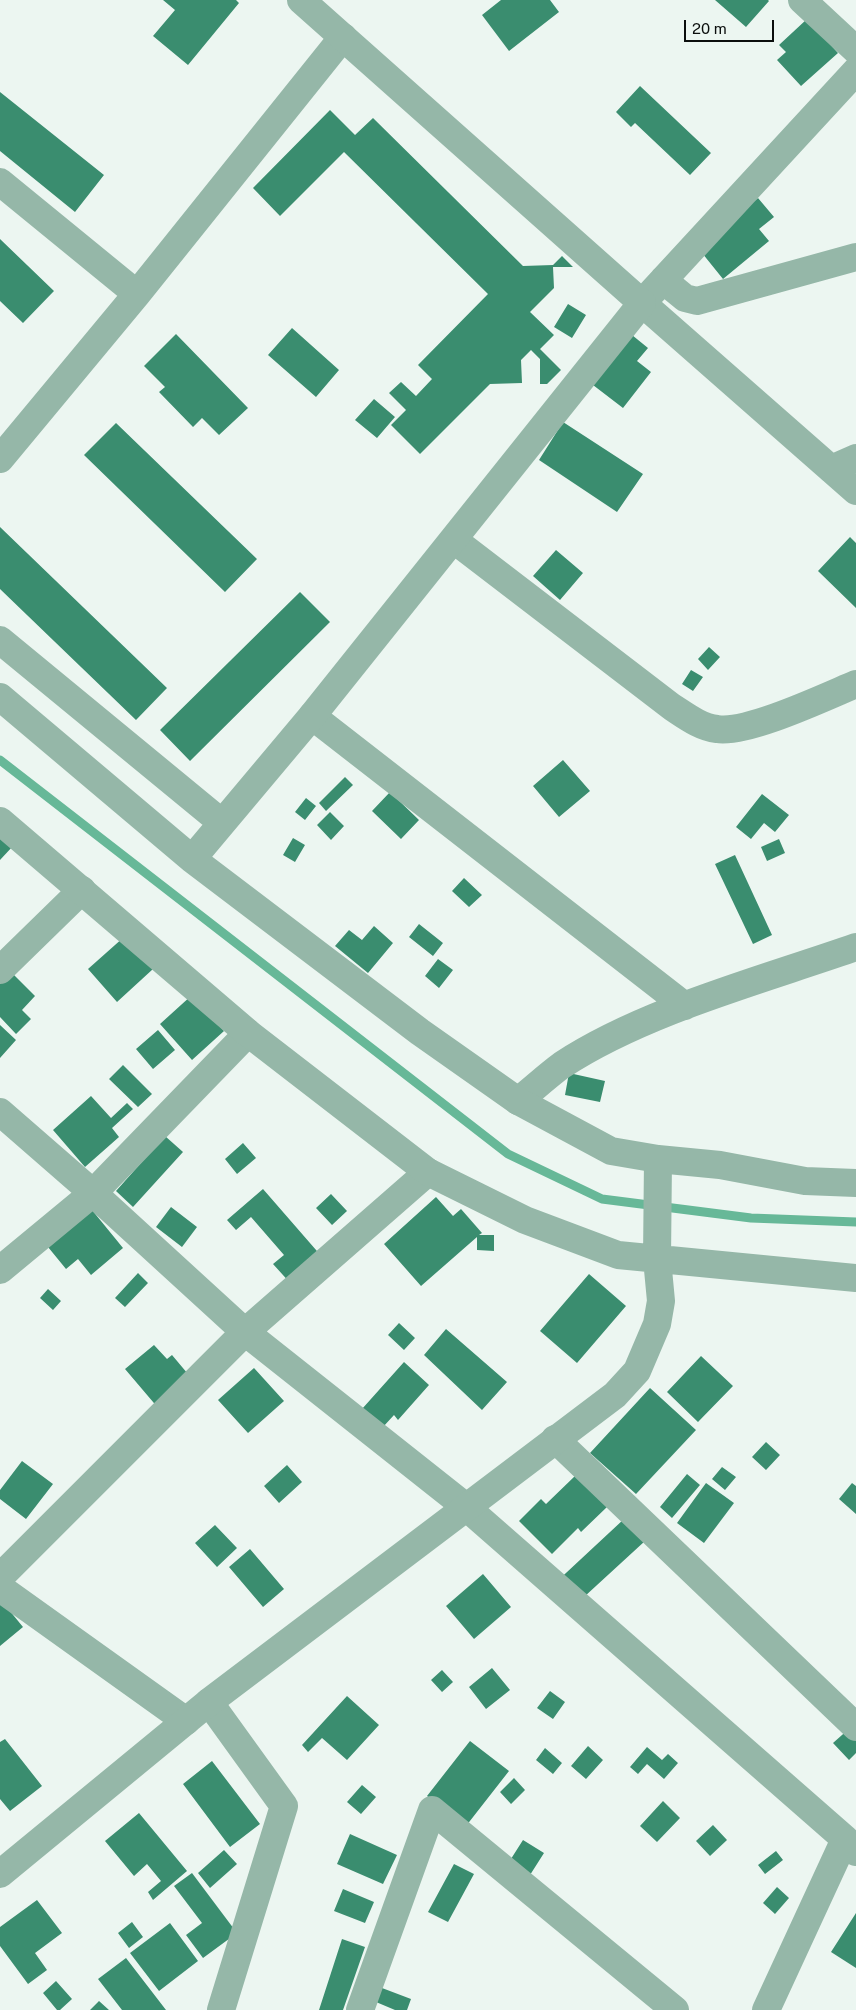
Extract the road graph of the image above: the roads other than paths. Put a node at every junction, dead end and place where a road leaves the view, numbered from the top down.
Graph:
1 (301, 0) edge
2 (802, 0) edge
3 (343, 37) junction
4 (856, 50) edge
5 (856, 71) edge
6 (0, 182) edge
7 (856, 257) edge
8 (663, 280) junction
9 (137, 294) junction
10 (642, 303) junction
11 (856, 458) edge
12 (0, 459) edge
13 (831, 469) junction
14 (856, 491) edge
15 (454, 540) junction
16 (0, 640) edge
17 (856, 684) edge
18 (0, 697) edge
19 (312, 716) junction
20 (0, 821) edge
21 (221, 822) junction
22 (192, 859) junction
23 (82, 890) junction
24 (856, 947) edge
25 (0, 970) edge
26 (685, 1006) junction
27 (248, 1033) junction
28 (518, 1101) junction
29 (0, 1112) edge
30 (658, 1159) junction
31 (428, 1172) junction
32 (856, 1183) edge
33 (93, 1193) junction
34 (657, 1258) junction
35 (0, 1270) edge
36 (856, 1278) edge
37 (246, 1332) junction
38 (555, 1439) junction
39 (466, 1507) junction
40 (0, 1576) edge
41 (0, 1588) edge
42 (209, 1702) junction
43 (186, 1721) junction
44 (856, 1727) edge
45 (850, 1846) edge
46 (0, 1874) edge
47 (221, 2010) edge
48 (360, 2010) edge
49 (675, 2010) edge
50 (766, 2010) edge

1 - 3 street
2 - 4 street
3 - 9 street
3 - 10 street
5 - 8 street
6 - 9 street
7 - 8 street
8 - 10 street
9 - 12 street
10 - 13 street
10 - 15 street
11 - 13 street
13 - 14 street
15 - 17 street
15 - 19 street
16 - 21 street
18 - 22 street
19 - 21 street
19 - 26 street
20 - 23 street
21 - 22 street
22 - 28 street
23 - 25 street
23 - 27 street
24 - 26 street
26 - 28 street
27 - 31 street
27 - 33 street
28 - 30 street
29 - 33 street
30 - 32 street
30 - 34 street
31 - 34 street
31 - 37 street
33 - 35 street
33 - 37 street
34 - 36 street
34 - 38 street
37 - 39 street
37 - 40 street
38 - 39 street
38 - 44 street
39 - 42 street
39 - 45 street
41 - 43 street
42 - 43 street
42 - 47 street
43 - 46 street
45 - 50 street
48 - 49 street

